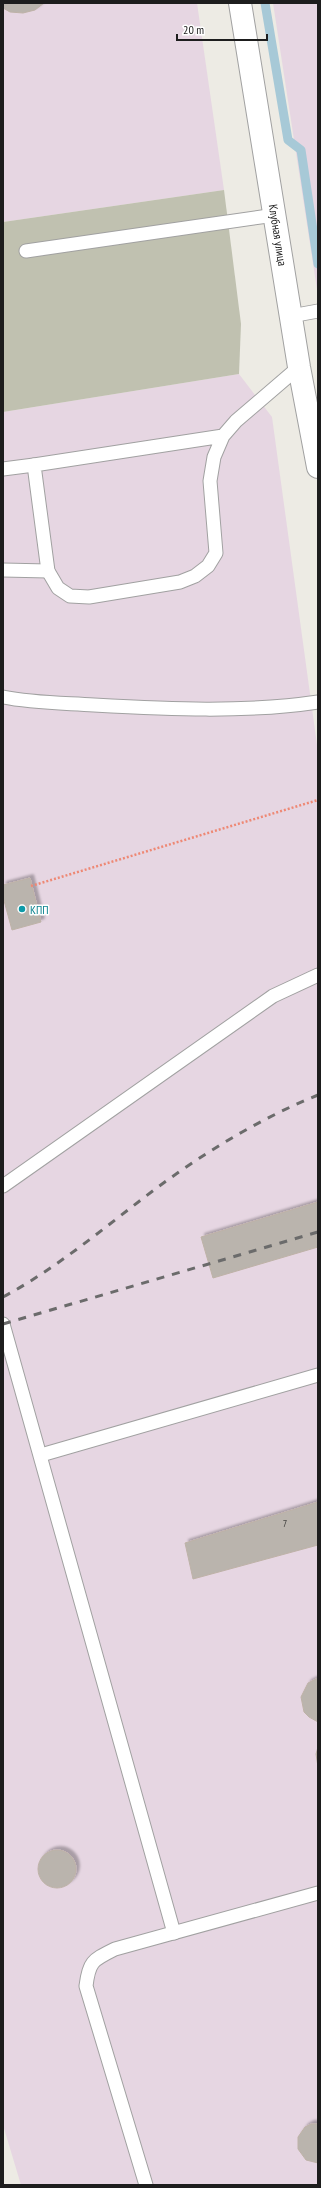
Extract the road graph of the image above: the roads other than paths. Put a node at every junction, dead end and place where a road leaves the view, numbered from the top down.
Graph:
1 (240, 3) edge
2 (274, 215) junction
3 (26, 251) dead end
4 (318, 311) edge
5 (291, 316) junction
6 (299, 367) junction
7 (223, 436) junction
8 (34, 465) junction
9 (318, 467) edge
10 (3, 469) edge
11 (3, 570) edge
12 (48, 571) junction
13 (3, 697) edge
14 (318, 702) edge
15 (318, 975) edge
16 (3, 1186) edge
17 (3, 1324) edge
18 (318, 1375) edge
19 (41, 1455) junction
20 (318, 1893) edge
21 (174, 1932) junction
22 (146, 2185) edge

1 - 2 street, Клубная улица
2 - 3 lane
2 - 5 street, Клубная улица
4 - 5 lane
5 - 6 street, Клубная улица
6 - 7 lane
6 - 9 street, Клубная улица
7 - 8 lane
7 - 12 lane
8 - 10 lane
8 - 12 lane
11 - 12 lane
13 - 14 lane
15 - 16 lane
17 - 19 lane
18 - 19 lane
19 - 21 lane
20 - 21 lane
21 - 22 lane

